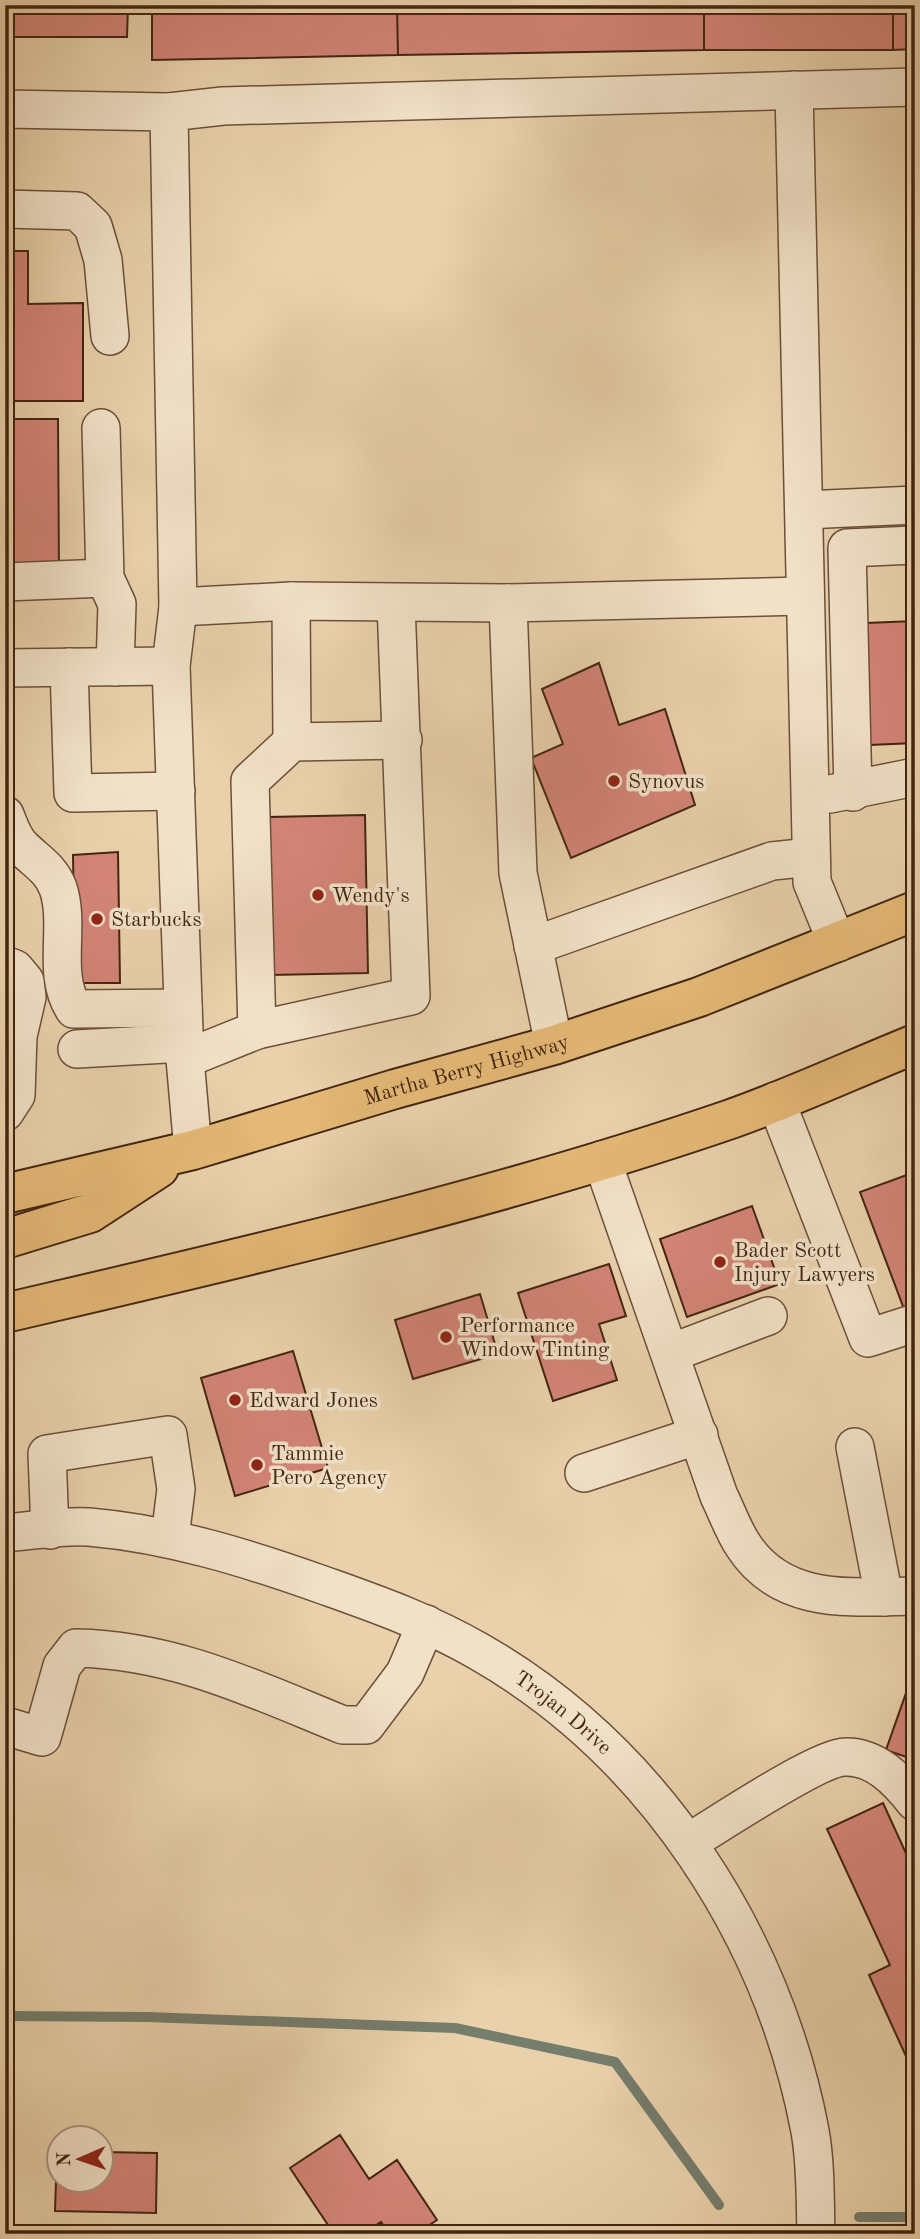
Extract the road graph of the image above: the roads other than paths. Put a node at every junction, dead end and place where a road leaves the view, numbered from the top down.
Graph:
1 (915, 87) edge
2 (794, 90) junction
3 (5, 109) edge
4 (169, 112) junction
5 (5, 209) edge
6 (110, 336) dead end
7 (101, 428) dead end
8 (915, 505) edge
9 (804, 510) junction
10 (915, 545) edge
11 (847, 548) junction
12 (804, 550) junction
13 (105, 578) junction
14 (5, 582) edge
15 (805, 596) junction
16 (291, 601) junction
17 (508, 603) junction
18 (396, 604) junction
19 (178, 607) junction
20 (171, 666) junction
21 (69, 667) junction
22 (115, 667) junction
23 (5, 668) edge
24 (403, 740) junction
25 (292, 742) junction
26 (915, 777) edge
27 (176, 791) junction
28 (853, 792) junction
29 (808, 796) junction
30 (5, 815) edge
31 (811, 857) junction
32 (915, 912) edge
33 (837, 943) junction
34 (533, 946) junction
35 (5, 965) edge
36 (257, 1030) junction
37 (184, 1037) junction
38 (915, 1044) edge
39 (554, 1045) junction
40 (77, 1049) dead end
41 (776, 1101) junction
42 (5, 1112) edge
43 (187, 1152) junction
44 (602, 1160) junction
45 (5, 1194) edge
46 (5, 1239) edge
47 (5, 1312) edge
48 (768, 1316) dead end
49 (915, 1323) edge
50 (671, 1353) junction
51 (699, 1435) junction
52 (855, 1447) dead end
53 (584, 1473) dead end
54 (50, 1530) junction
55 (5, 1533) edge
56 (170, 1538) junction
57 (899, 1596) edge
58 (426, 1624) junction
59 (5, 1726) edge
60 (915, 1802) edge
61 (689, 1842) junction
62 (816, 2234) edge

1 - 2 street
2 - 4 street
2 - 9 street
3 - 4 street
4 - 19 street
5 - 6 street
7 - 13 street
8 - 9 street
9 - 12 street
10 - 11 street
11 - 12 street
11 - 28 street
12 - 15 street
13 - 14 street
13 - 22 street
15 - 17 street
15 - 29 street
16 - 18 street
16 - 19 street
16 - 25 street
17 - 18 street
17 - 34 street
18 - 24 street
19 - 20 street
20 - 22 street
20 - 27 street
21 - 22 street
21 - 23 street
21 - 27 street
24 - 25 street
24 - 36 street
25 - 36 street
26 - 28 street
27 - 37 street
28 - 29 street
29 - 31 street
30 - 37 street
31 - 33 street
31 - 34 street
32 - 33 main road, Martha Berry Highway
33 - 39 main road, Martha Berry Highway
34 - 39 street
35 - 42 street
36 - 37 street
37 - 40 street
37 - 43 street
38 - 41 main road
39 - 43 main road, Martha Berry Highway
41 - 44 main road
41 - 49 street
43 - 45 main road, Martha Berry Highway
43 - 46 main road
44 - 47 main road
44 - 50 street
48 - 50 street
50 - 51 street
51 - 53 street
51 - 57 street
52 - 57 street
54 - 55 street, Trojan Drive
54 - 56 street, Trojan Drive
54 - 56 street
56 - 58 street, Trojan Drive
58 - 59 street
58 - 61 street, Trojan Drive
60 - 61 street
61 - 62 street, Trojan Drive

